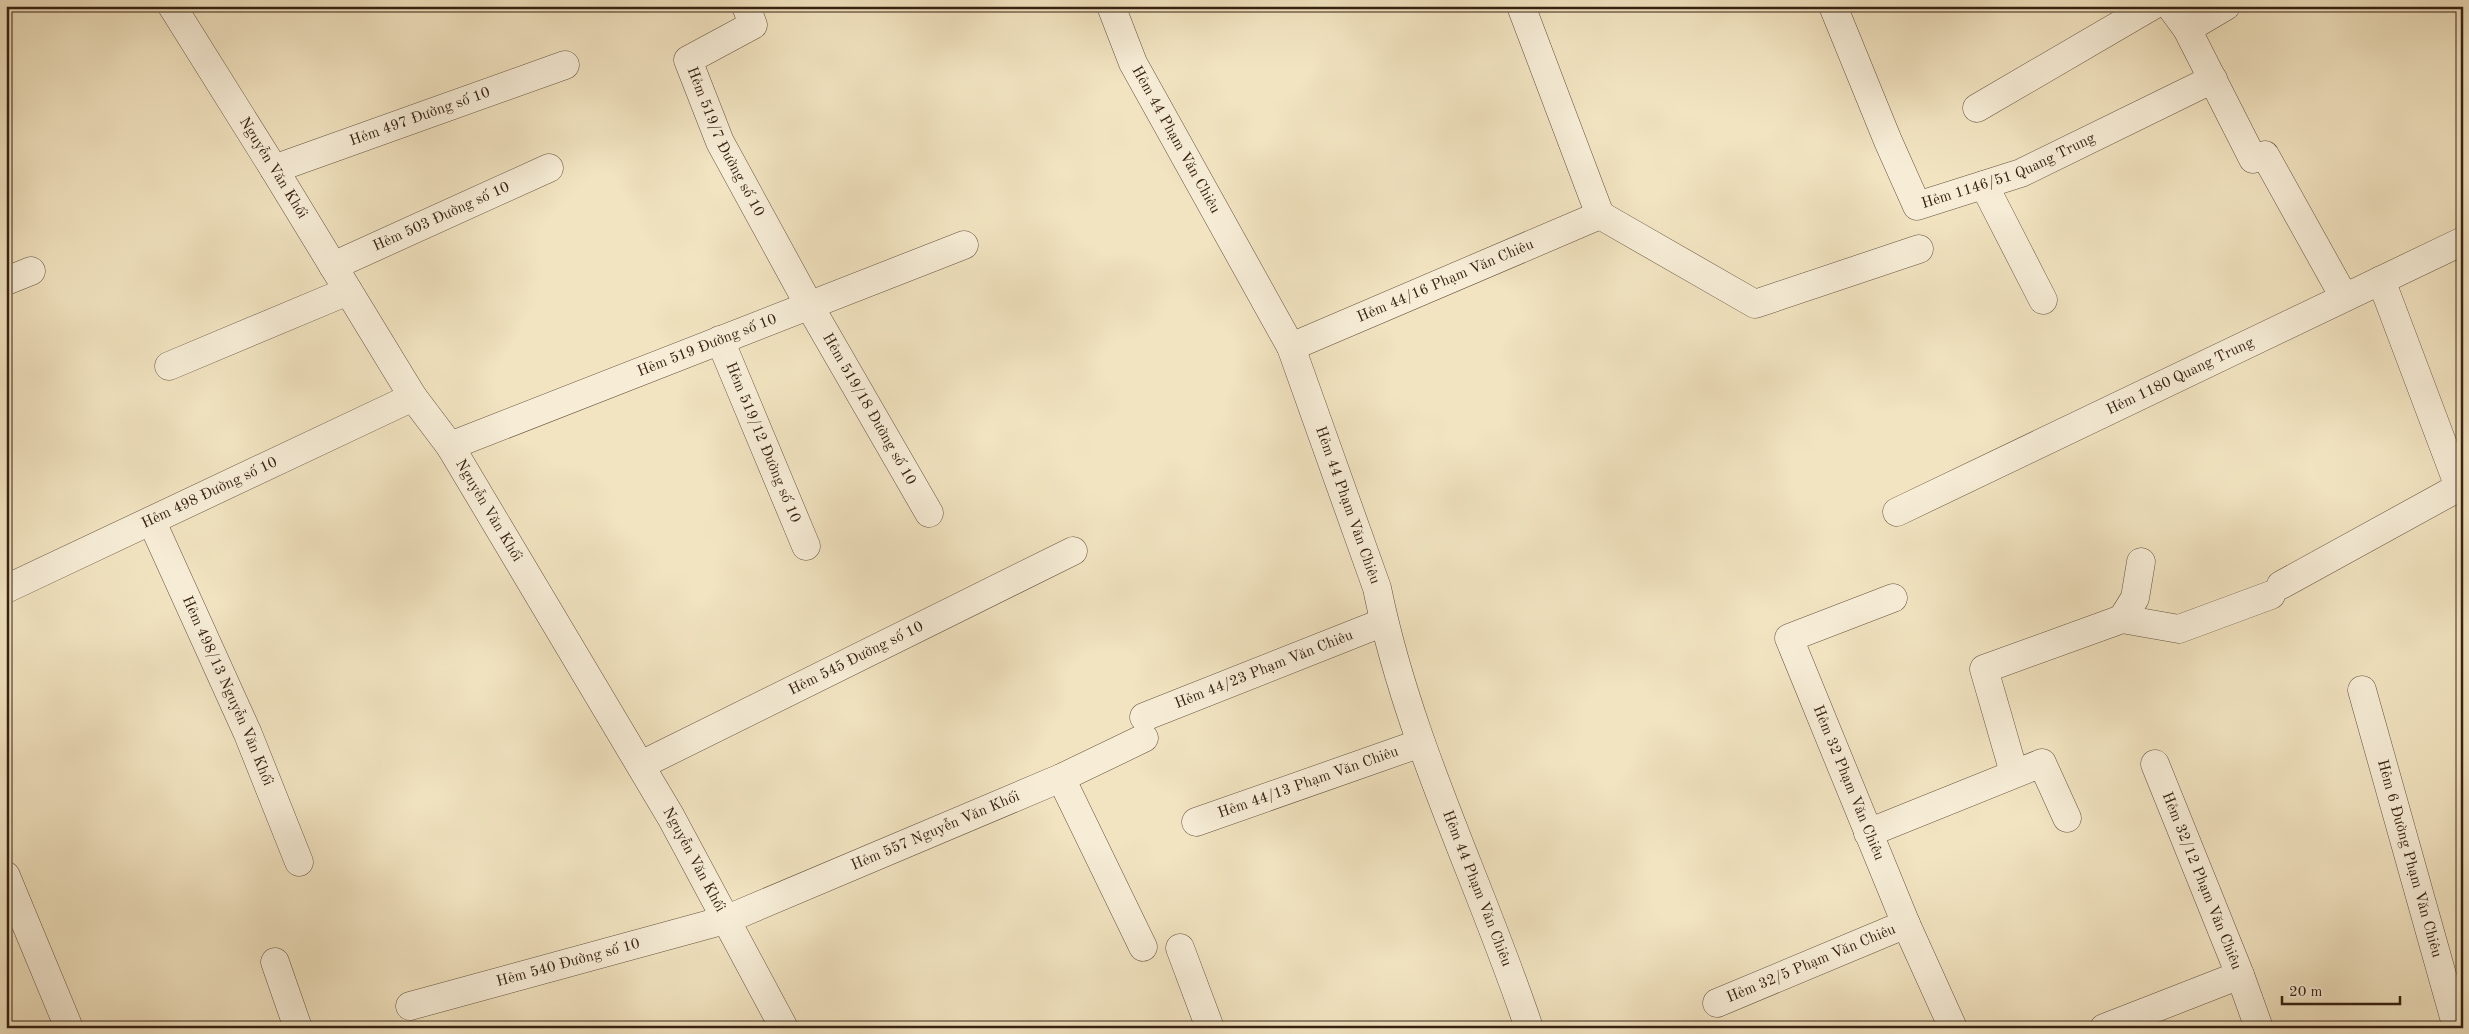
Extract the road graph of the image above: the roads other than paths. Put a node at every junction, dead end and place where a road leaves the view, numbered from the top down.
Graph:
1 (172, 6) edge
2 (746, 6) edge
3 (1110, 6) edge
4 (1522, 6) edge
5 (2152, 6) edge
6 (2170, 6) edge
7 (2226, 6) edge
8 (1837, 8) edge
9 (2187, 29) junction
10 (564, 65) dead end
11 (2212, 79) junction
12 (1977, 108) dead end
13 (550, 168) dead end
14 (274, 169) junction
15 (1984, 185) junction
16 (1600, 215) junction
17 (2463, 241) edge
18 (964, 245) dead end
19 (1919, 249) dead end
20 (333, 266) junction
21 (2381, 280) junction
22 (348, 291) junction
23 (2344, 297) junction
24 (2043, 300) dead end
25 (809, 305) junction
26 (720, 340) junction
27 (1291, 346) junction
28 (169, 366) dead end
29 (413, 397) junction
30 (450, 446) junction
31 (2461, 486) edge
32 (1897, 512) dead end
33 (929, 513) dead end
34 (152, 522) junction
35 (806, 546) dead end
36 (1073, 551) dead end
37 (2141, 562) dead end
38 (6, 589) edge
39 (1893, 598) dead end
40 (2122, 619) junction
41 (1384, 622) junction
42 (2362, 690) dead end
43 (1144, 728) joint
44 (1421, 744) junction
45 (2155, 764) dead end
46 (640, 765) junction
47 (2014, 773) junction
48 (1061, 778) junction
49 (2067, 818) dead end
50 (1196, 822) dead end
51 (1868, 833) junction
52 (299, 862) dead end
53 (6, 876) edge
54 (725, 920) junction
55 (1906, 924) junction
56 (1142, 947) dead end
57 (1180, 948) dead end
58 (275, 962) dead end
59 (2240, 975) junction
60 (1717, 1003) dead end
61 (410, 1006) dead end
62 (69, 1028) edge
63 (298, 1028) edge
64 (784, 1028) edge
65 (1210, 1028) edge
66 (1529, 1028) edge
67 (1952, 1028) edge
68 (2104, 1028) edge
69 (2259, 1028) edge
70 (2457, 1028) edge

1 - 14 street, Nguyễn Văn Khối
2 - 25 street, Hẻm 519/7 Đường số 10
3 - 27 street, Hẻm 44 Phạm Văn Chiêu
4 - 16 street
5 - 12 street
6 - 9 street
7 - 9 street
8 - 15 street, Hẻm 1146/51 Quang Trung
9 - 11 street
10 - 14 street, Hẻm 497 Đường số 10
11 - 15 street, Hẻm 1146/51 Quang Trung
11 - 23 street
13 - 20 street, Hẻm 503 Đường số 10
14 - 20 street, Nguyễn Văn Khối
15 - 24 street
16 - 19 street
16 - 27 street, Hẻm 44/16 Phạm Văn Chiêu
17 - 21 street, Hẻm 1180 Quang Trung
18 - 25 street, Hẻm 519 Đường số 10
20 - 22 street, Nguyễn Văn Khối
21 - 23 street, Hẻm 1180 Quang Trung
21 - 31 street
22 - 28 street
22 - 29 street, Nguyễn Văn Khối
23 - 32 street, Hẻm 1180 Quang Trung
25 - 26 street, Hẻm 519 Đường số 10
25 - 33 street, Hẻm 519/18 Đường số 10
26 - 30 street, Hẻm 519 Đường số 10
26 - 35 street, Hẻm 519/12 Đường số 10
27 - 41 street, Hẻm 44 Phạm Văn Chiêu
29 - 30 street, Nguyễn Văn Khối
29 - 34 street, Hẻm 498 Đường số 10
30 - 46 street, Nguyễn Văn Khối
31 - 40 street
34 - 38 street, Hẻm 498 Đường số 10
34 - 52 street, Hẻm 498/13 Nguyễn Văn Khối
36 - 46 street, Hẻm 545 Đường số 10
37 - 40 street
39 - 51 street, Hẻm 32 Phạm Văn Chiêu
40 - 47 street
41 - 43 street, Hẻm 44/23 Phạm Văn Chiêu
41 - 44 street, Hẻm 44 Phạm Văn Chiêu
42 - 70 street, Hẻm 6 Đường Phạm Văn Chiêu
43 - 48 street, Hẻm 557 Nguyễn Văn Khối
44 - 50 street, Hẻm 44/13 Phạm Văn Chiêu
44 - 66 street, Hẻm 44 Phạm Văn Chiêu
45 - 59 street, Hẻm 32/12 Phạm Văn Chiêu
46 - 54 street, Nguyễn Văn Khối
47 - 49 street
47 - 51 street
48 - 54 street, Hẻm 557 Nguyễn Văn Khối
48 - 56 street
51 - 55 street, Hẻm 32 Phạm Văn Chiêu
53 - 62 street
54 - 61 street, Hẻm 540 Đường số 10
54 - 64 street, Nguyễn Văn Khối
55 - 60 street, Hẻm 32/5 Phạm Văn Chiêu
55 - 67 street, Hẻm 32 Phạm Văn Chiêu
57 - 65 street
58 - 63 street
59 - 68 street, Hẻm 32/12 Phạm Văn Chiêu
59 - 69 street

